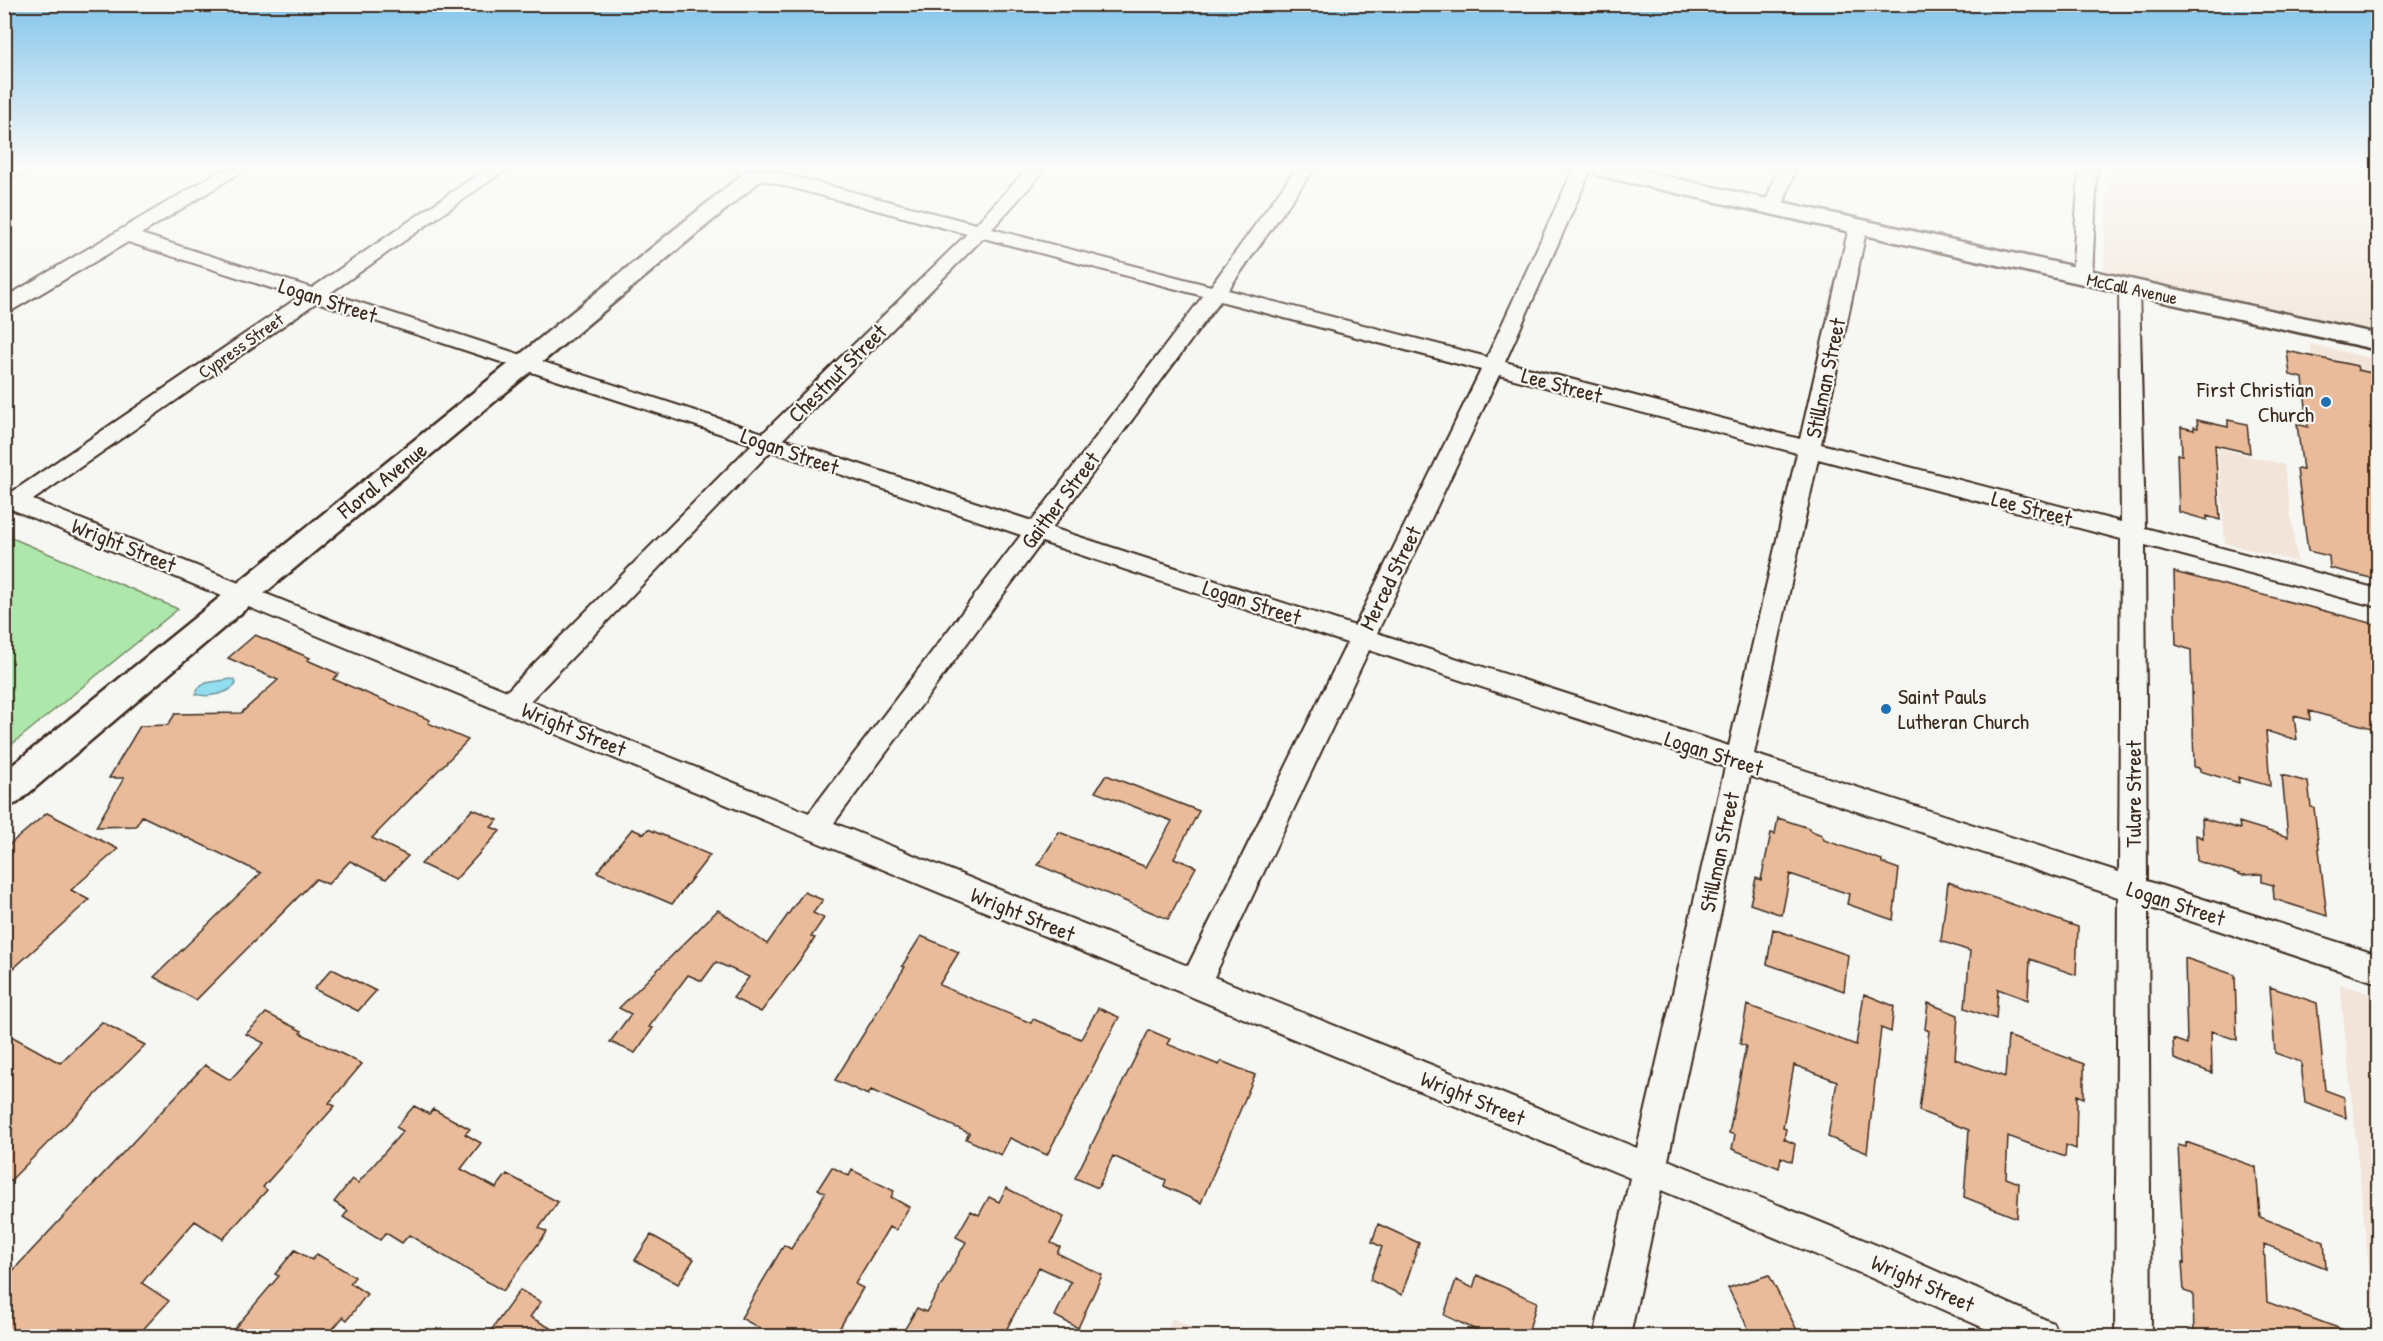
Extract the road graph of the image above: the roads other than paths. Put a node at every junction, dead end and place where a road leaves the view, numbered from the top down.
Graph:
1 (978, 232) edge
2 (130, 233) edge
3 (406, 233) edge
4 (682, 233) edge
5 (980, 233) edge
6 (1259, 233) edge
7 (1554, 233) edge
8 (1857, 233) edge
9 (1883, 233) edge
10 (2085, 233) edge
11 (126, 235) junction
12 (2082, 278) junction
13 (2129, 288) junction
14 (1216, 293) junction
15 (314, 296) junction
16 (4, 307) edge
17 (2379, 342) edge
18 (526, 364) junction
19 (1494, 366) junction
20 (766, 443) junction
21 (1809, 451) junction
22 (10, 499) edge
23 (1035, 531) junction
24 (2133, 534) junction
25 (243, 594) junction
26 (2379, 598) edge
27 (1361, 637) junction
28 (512, 703) junction
29 (1739, 761) junction
30 (4, 793) edge
31 (814, 828) junction
32 (2132, 889) junction
33 (2379, 969) edge
34 (1195, 984) junction
35 (1649, 1171) junction
36 (1612, 1336) edge
37 (2040, 1336) edge
38 (2133, 1336) edge

1 - 20 street, Chestnut Street
2 - 11 street
3 - 15 street, Cypress Street
4 - 18 main road, Floral Avenue
5 - 14 street, Lee Street
6 - 14 street, Gaither Street
7 - 19 street, Merced Street
8 - 21 street, Stillman Street
9 - 12 main road, McCall Avenue
10 - 12 street
11 - 15 street, Logan Street
11 - 16 street
12 - 13 main road, McCall Avenue
13 - 17 main road, McCall Avenue
13 - 24 street, Tulare Street
14 - 19 street, Lee Street
14 - 23 street, Gaither Street
15 - 18 street, Logan Street
15 - 22 street, Cypress Street
18 - 20 street, Logan Street
18 - 25 main road, Floral Avenue
19 - 21 street, Lee Street
19 - 27 street, Merced Street
20 - 23 street, Logan Street
20 - 28 street, Chestnut Street
21 - 24 street, Lee Street
21 - 29 street, Stillman Street
22 - 25 street, Wright Street
23 - 27 street, Logan Street
23 - 31 street, Gaither Street
24 - 26 street, Lee Street
24 - 32 street, Tulare Street
25 - 28 street, Wright Street
25 - 30 main road, Floral Avenue
27 - 29 street, Logan Street
27 - 34 street, Merced Street
28 - 31 street, Wright Street
29 - 32 street, Logan Street
29 - 35 street, Stillman Street
31 - 34 street, Wright Street
32 - 33 street, Logan Street
32 - 38 street, Tulare Street
34 - 35 street, Wright Street
35 - 36 street, Stillman Street
35 - 37 street, Wright Street

